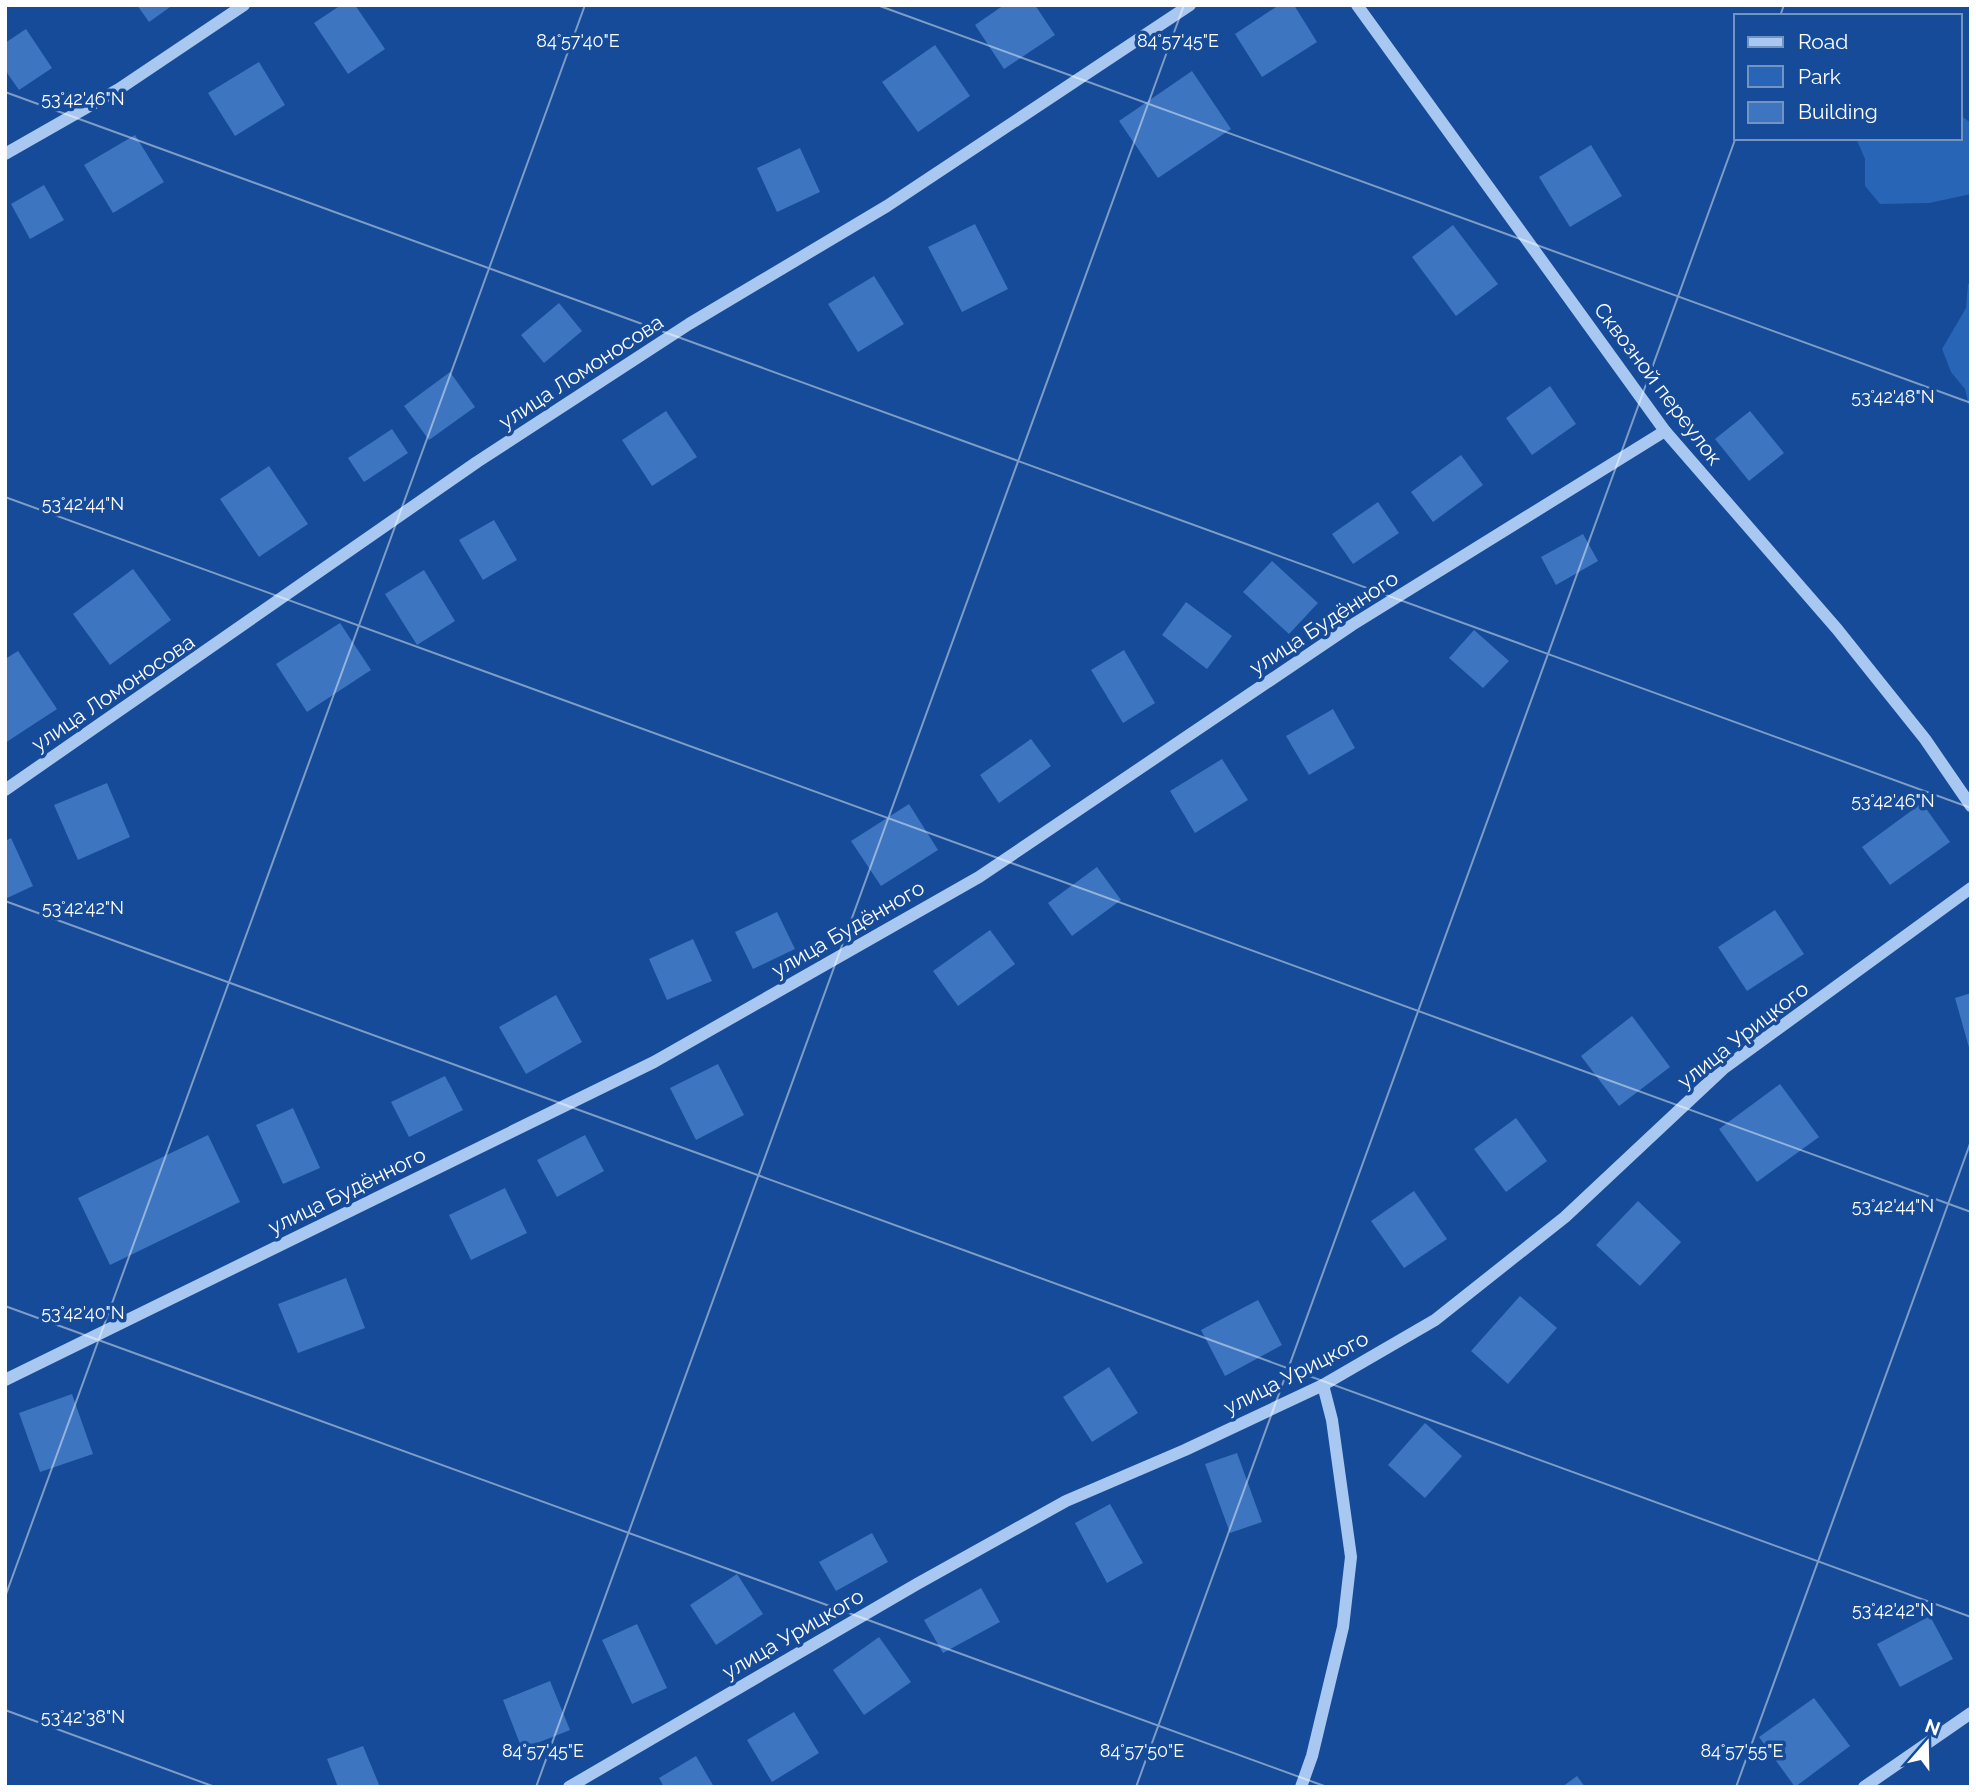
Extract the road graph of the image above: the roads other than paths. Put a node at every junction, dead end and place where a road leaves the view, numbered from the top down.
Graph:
1 (244, 5) edge
2 (1190, 5) edge
3 (1357, 5) edge
4 (5, 154) edge
5 (1665, 431) junction
6 (5, 790) edge
7 (1971, 806) edge
8 (1971, 888) edge
9 (5, 1380) edge
10 (1323, 1385) junction
11 (1971, 1713) edge
12 (569, 1787) edge
13 (1301, 1787) edge
14 (1864, 1787) edge

1 - 4 street
2 - 6 street, улица Ломоносова
3 - 5 street, Сквозной переулок
5 - 7 street, Сквозной переулок
5 - 9 street, улица Будённого
8 - 10 street, улица Урицкого
10 - 12 street, улица Урицкого
10 - 13 street
11 - 14 street

